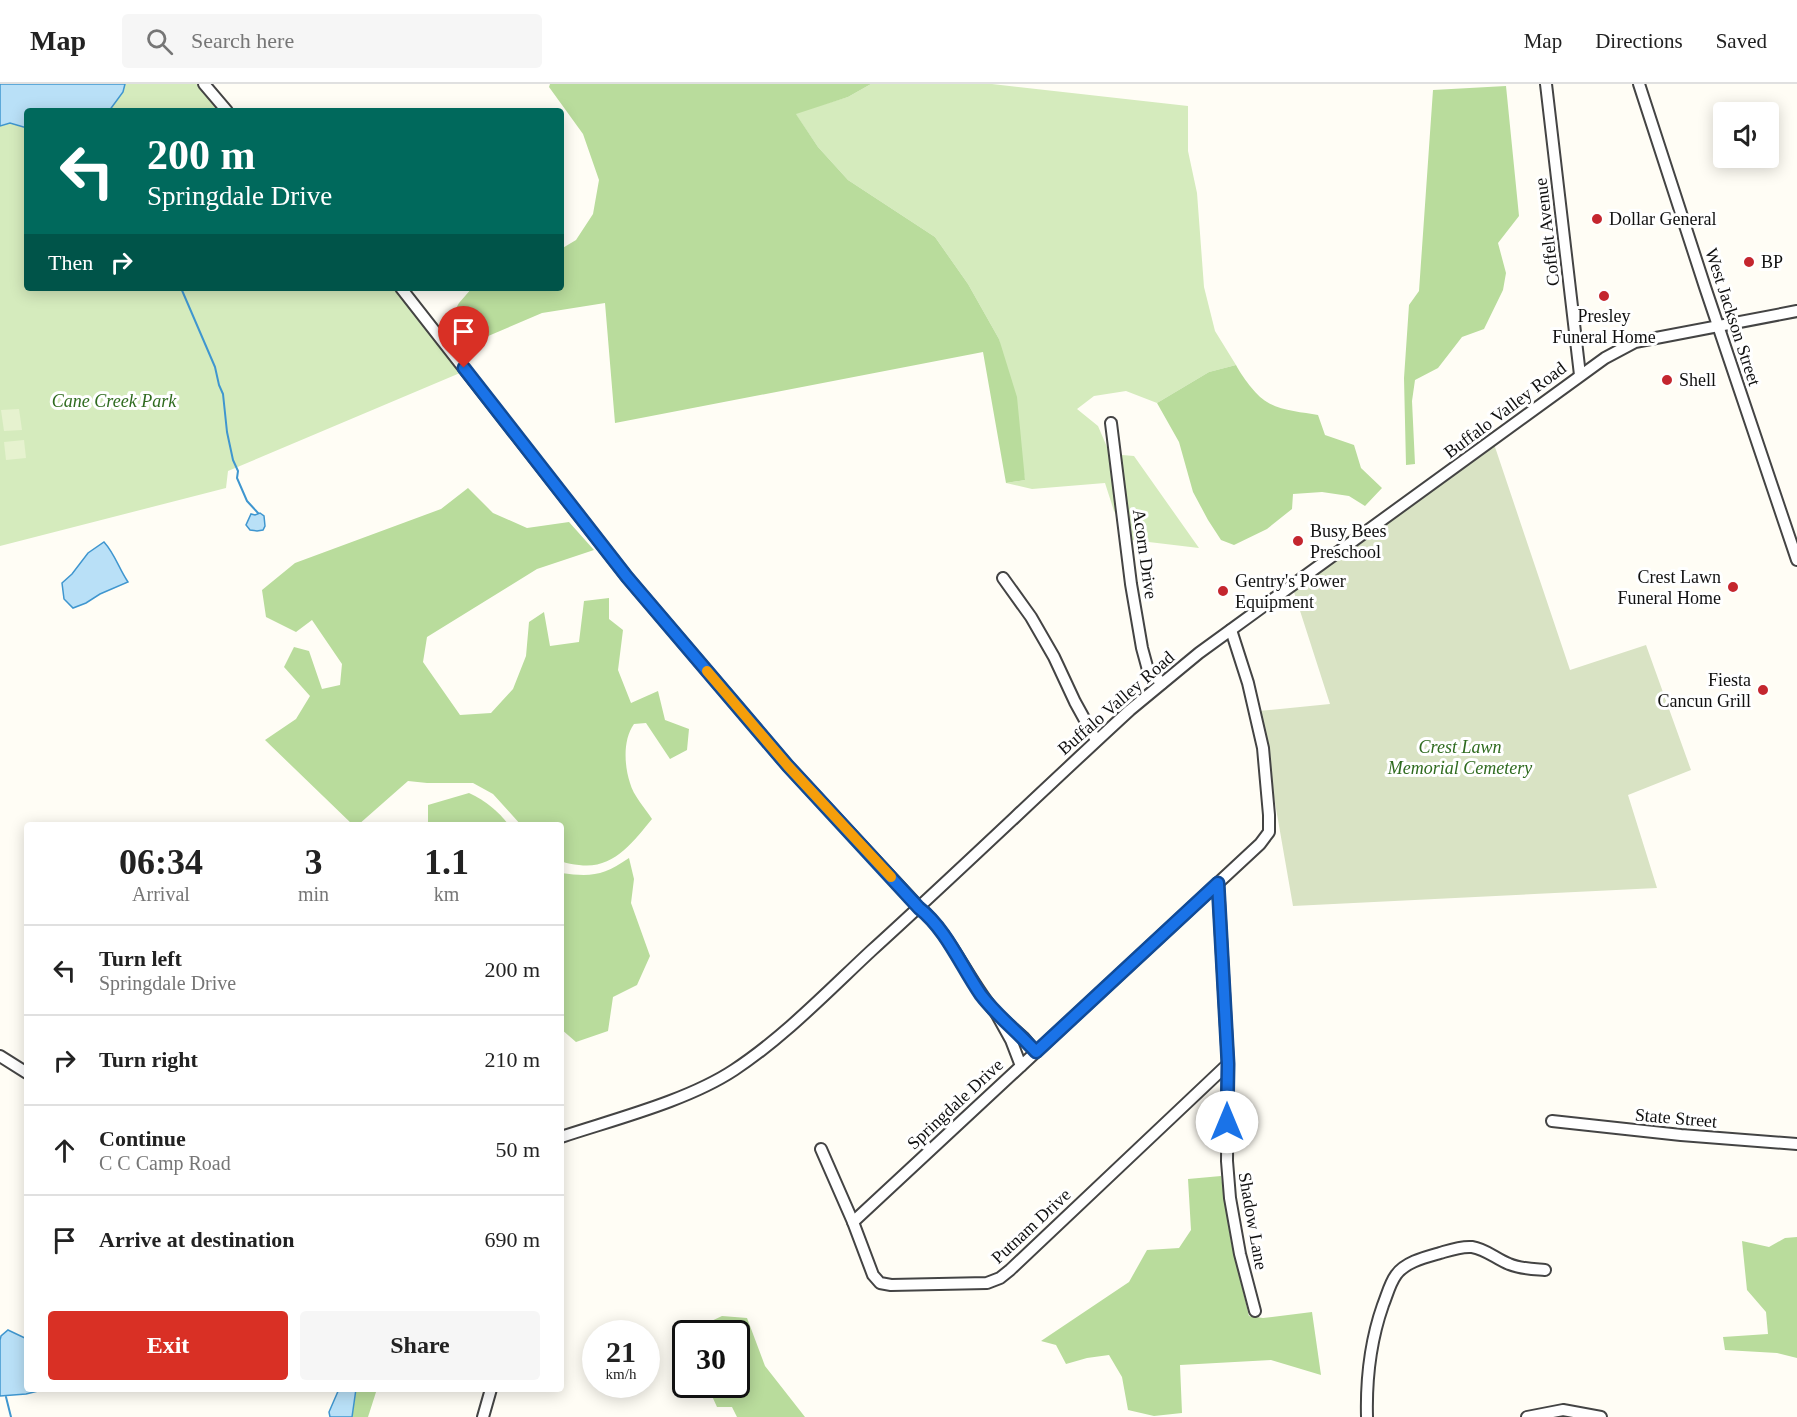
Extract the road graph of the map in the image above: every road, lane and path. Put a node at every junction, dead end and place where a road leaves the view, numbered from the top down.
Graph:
1 (204, 84) edge
2 (1546, 84) edge
3 (1639, 84) edge
4 (224, 108) edge
5 (403, 291) edge
6 (1797, 311) edge
7 (1718, 326) junction
8 (1580, 375) junction
9 (1111, 423) dead end
10 (1797, 560) edge
11 (1003, 578) dead end
12 (1231, 630) junction
13 (1162, 682) junction
14 (1096, 740) junction
15 (1218, 883) junction
16 (919, 908) junction
17 (996, 1013) junction
18 (1036, 1052) junction
19 (0, 1056) edge
20 (1228, 1064) junction
21 (1021, 1065) junction
22 (24, 1071) edge
23 (1552, 1122) dead end
24 (564, 1136) edge
25 (1797, 1144) edge
26 (821, 1149) dead end
27 (853, 1222) junction
28 (1545, 1270) dead end
29 (1255, 1311) dead end
30 (490, 1392) edge
31 (483, 1417) edge
32 (1367, 1417) edge
33 (1527, 1417) edge
34 (1601, 1417) edge

1 - 4 street
2 - 8 street, Coffelt Avenue
3 - 7 street, West Jackson Street
5 - 16 street
6 - 7 street, Buffalo Valley Road
7 - 8 street, Buffalo Valley Road
7 - 10 street, West Jackson Street
8 - 12 street, Buffalo Valley Road
9 - 13 street, Acorn Drive
11 - 14 street
12 - 13 street, Buffalo Valley Road
12 - 15 street, Springdale Drive
13 - 14 street, Buffalo Valley Road
14 - 16 street, Buffalo Valley Road
15 - 18 street, Springdale Drive
15 - 20 street, Shadow Lane
16 - 17 street
16 - 24 street, Buffalo Valley Road
17 - 18 street
17 - 21 street
18 - 21 street, Springdale Drive
19 - 22 street
20 - 27 street, Putnam Drive
20 - 29 street, Shadow Lane
21 - 27 street, Springdale Drive
23 - 25 street, State Street
26 - 27 street, Putnam Drive
28 - 32 street
30 - 31 street
33 - 34 street

